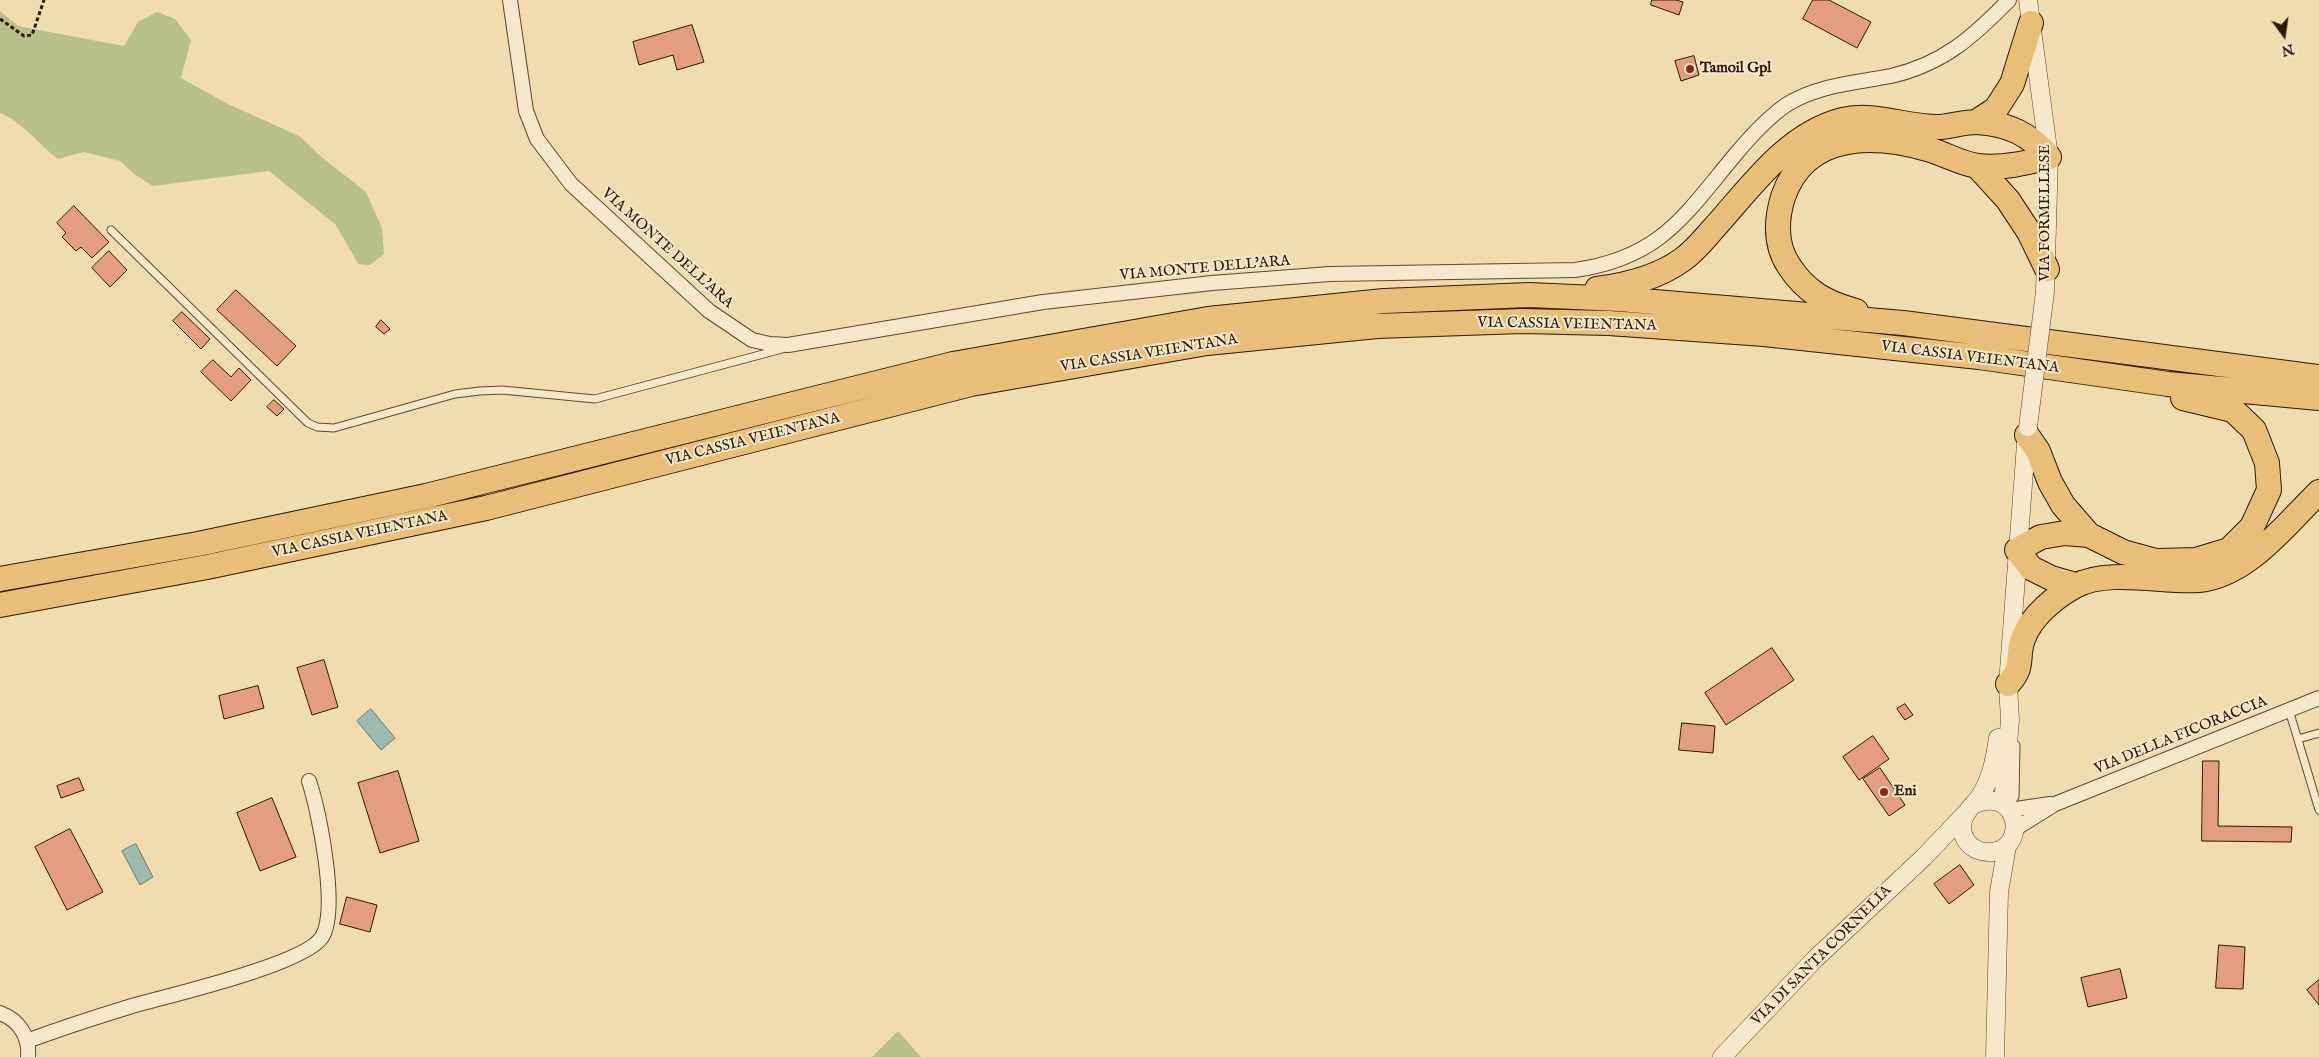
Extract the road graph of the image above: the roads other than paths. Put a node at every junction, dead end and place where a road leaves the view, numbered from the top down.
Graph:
1 (510, 0) edge
2 (2010, 0) edge
3 (2030, 12) edge
4 (1976, 122) junction
5 (2049, 157) junction
6 (1977, 166) junction
7 (111, 230) dead end
8 (2046, 280) junction
9 (1529, 295) junction
10 (1904, 323) junction
11 (806, 342) junction
12 (2319, 376) edge
13 (2168, 384) junction
14 (2319, 398) edge
15 (2027, 431) junction
16 (2319, 492) edge
17 (2089, 535) junction
18 (2017, 550) junction
19 (0, 579) edge
20 (2076, 585) junction
21 (0, 605) edge
22 (2008, 684) junction
23 (2319, 698) edge
24 (2288, 710) junction
25 (2319, 733) edge
26 (2298, 739) junction
27 (309, 780) dead end
28 (2056, 804) junction
29 (2006, 807) junction
30 (1970, 809) junction
31 (2319, 810) edge
32 (2015, 830) junction
33 (1969, 844) junction
34 (1999, 849) junction
35 (1924, 857) junction
36 (0, 1013) edge
37 (27, 1041) junction
38 (28, 1057) edge
39 (1722, 1057) edge
40 (1995, 1057) edge

1 - 11 street, VIA MONTE DELL'ARA
2 - 11 street, VIA MONTE DELL'ARA
3 - 4 highway
3 - 5 street, VIA FORMELLESE
4 - 5 highway
4 - 9 highway
5 - 6 highway
5 - 8 street, VIA FORMELLESE
6 - 8 highway
6 - 10 highway
7 - 11 lane
8 - 15 street, VIA FORMELLESE, bridge
9 - 10 highway, VIA CASSIA VEIENTANA
9 - 19 highway, VIA CASSIA VEIENTANA
10 - 12 highway, VIA CASSIA VEIENTANA
13 - 14 highway, VIA CASSIA VEIENTANA
13 - 17 highway
13 - 21 highway, VIA CASSIA VEIENTANA
15 - 17 highway
15 - 18 street, VIA FORMELLESE
16 - 20 highway
17 - 18 highway
18 - 20 highway
18 - 22 street, VIA FORMELLESE
20 - 22 highway
22 - 29 street
22 - 30 street
23 - 24 street, VIA DELLA FICORACCIA
24 - 26 lane
24 - 28 street, VIA DELLA FICORACCIA
25 - 26 lane
26 - 31 lane
27 - 37 street
28 - 29 street, VIA DELLA FICORACCIA
28 - 32 street, VIA DELLA FICORACCIA
29 - 30 street
29 - 32 street
30 - 33 street
30 - 35 street, VIA DI SANTA CORNELIA
32 - 34 street
33 - 34 street
33 - 35 street, VIA DI SANTA CORNELIA
34 - 40 street
35 - 39 street, VIA DI SANTA CORNELIA
36 - 37 street
37 - 38 street

